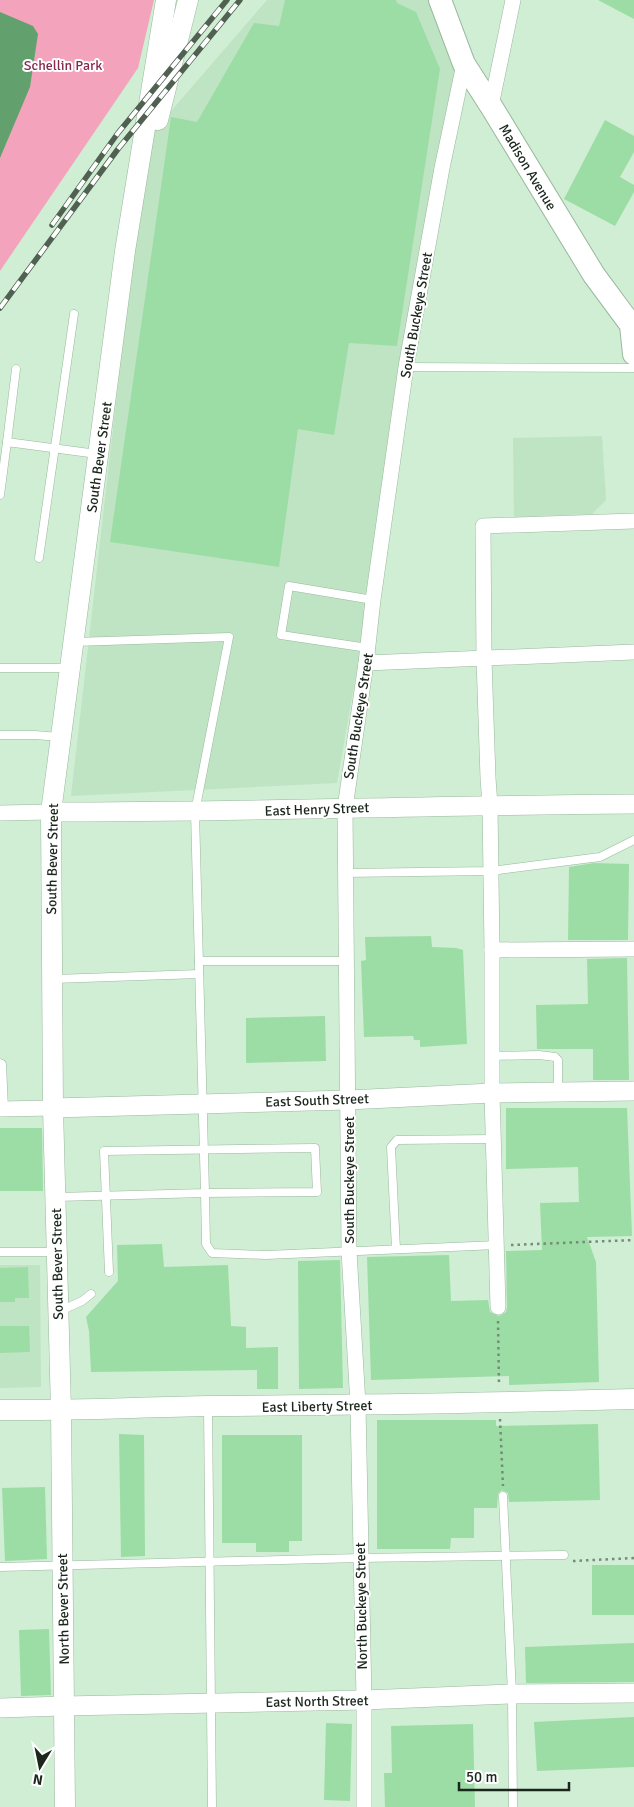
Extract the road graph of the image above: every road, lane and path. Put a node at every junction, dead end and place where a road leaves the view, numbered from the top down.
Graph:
1 (166, 0) edge
2 (188, 0) edge
3 (440, 0) edge
4 (513, 0) edge
5 (464, 64) junction
6 (491, 106) junction
7 (125, 251) junction
8 (74, 314) dead end
9 (633, 322) edge
10 (634, 354) edge
11 (406, 367) junction
12 (634, 368) edge
13 (16, 369) dead end
14 (6, 442) junction
15 (54, 448) junction
16 (99, 454) junction
17 (0, 495) edge
18 (634, 521) edge
19 (39, 558) dead end
20 (373, 600) junction
21 (74, 642) junction
22 (368, 648) junction
23 (634, 652) edge
24 (484, 659) junction
25 (366, 663) junction
26 (0, 668) edge
27 (70, 668) junction
28 (0, 735) edge
29 (61, 737) junction
30 (634, 804) edge
31 (490, 805) junction
32 (345, 808) junction
33 (51, 812) junction
34 (195, 812) junction
35 (0, 813) edge
36 (634, 840) edge
37 (491, 871) junction
38 (345, 873) junction
39 (634, 949) edge
40 (492, 950) junction
41 (199, 961) junction
42 (346, 961) junction
43 (199, 974) junction
44 (52, 979) junction
45 (492, 1056) junction
46 (0, 1063) edge
47 (634, 1091) edge
48 (558, 1092) junction
49 (492, 1093) junction
50 (348, 1100) junction
51 (204, 1104) junction
52 (53, 1108) junction
53 (2, 1109) edge
54 (493, 1139) junction
55 (204, 1149) junction
56 (205, 1193) junction
57 (105, 1196) junction
58 (56, 1197) junction
59 (634, 1240) edge
60 (497, 1245) junction
61 (396, 1249) junction
62 (349, 1251) junction
63 (0, 1252) edge
64 (57, 1252) junction
65 (109, 1272) dead end
66 (91, 1294) dead end
67 (498, 1307) joint
68 (58, 1312) junction
69 (634, 1399) edge
70 (500, 1403) junction
71 (358, 1405) junction
72 (208, 1406) junction
73 (0, 1410) edge
74 (61, 1411) junction
75 (503, 1496) joint
76 (506, 1554) junction
77 (564, 1555) dead end
78 (360, 1558) junction
79 (634, 1558) edge
80 (210, 1561) junction
81 (572, 1561) dead end
82 (62, 1566) junction
83 (0, 1567) edge
84 (634, 1693) edge
85 (512, 1694) junction
86 (364, 1700) junction
87 (210, 1704) junction
88 (64, 1706) junction
89 (0, 1708) edge
90 (65, 1807) edge
91 (212, 1807) edge
92 (364, 1807) edge
93 (513, 1807) edge

1 - 7 main road, South Bever Street
2 - 7 main road, South Bever Street
3 - 5 main road, Madison Avenue
4 - 6 street
5 - 6 main road, Madison Avenue
5 - 11 street, South Buckeye Street
6 - 9 main road, Madison Avenue
7 - 16 main road, South Bever Street
8 - 15 lane
9 - 10 main road
11 - 12 lane
11 - 20 street, South Buckeye Street
13 - 14 lane
14 - 15 lane
14 - 17 lane
15 - 16 lane
15 - 19 lane
16 - 21 main road, South Bever Street
18 - 24 street
20 - 22 street, South Buckeye Street
20 - 22 lane
21 - 27 main road, South Bever Street
21 - 34 lane
22 - 25 street, South Buckeye Street
23 - 24 street
24 - 25 street
24 - 31 street
25 - 32 street, South Buckeye Street
26 - 27 lane
27 - 29 main road, South Bever Street
28 - 29 lane
29 - 33 main road, South Bever Street
30 - 31 street, East Henry Street
31 - 32 street, East Henry Street
31 - 37 street
32 - 34 street, East Henry Street
32 - 38 street, South Buckeye Street
33 - 34 street, East Henry Street
33 - 35 street, East Henry Street
33 - 44 main road, South Bever Street
34 - 41 lane
36 - 37 lane
37 - 38 lane
37 - 40 street
38 - 42 street, South Buckeye Street
39 - 40 street
40 - 45 street
41 - 42 lane
41 - 43 lane
42 - 50 street, South Buckeye Street
43 - 44 lane
43 - 51 lane
44 - 52 main road, South Bever Street
45 - 48 lane
45 - 49 street
46 - 53 lane
47 - 48 street, East South Street
48 - 49 street, East South Street
49 - 50 street, East South Street
49 - 54 street
50 - 51 street, East South Street
50 - 62 street, South Buckeye Street
51 - 52 street, East South Street
51 - 55 lane
52 - 53 street, East South Street
52 - 58 main road, South Bever Street
54 - 60 street
54 - 61 lane
55 - 56 lane
55 - 56 lane
55 - 57 lane
56 - 57 lane
56 - 62 lane
57 - 58 lane
57 - 65 lane
58 - 64 main road, South Bever Street
59 - 60 path
60 - 61 lane
60 - 67 street
61 - 62 lane
62 - 71 street, South Buckeye Street
63 - 64 lane
64 - 68 main road, South Bever Street
66 - 68 lane
67 - 70 path
68 - 74 main road, South Bever Street
69 - 70 main road, East Liberty Street
70 - 71 main road, East Liberty Street
70 - 75 path
71 - 72 main road, East Liberty Street
71 - 78 street, North Buckeye Street
72 - 74 main road, East Liberty Street
72 - 80 lane
73 - 74 main road, East Liberty Street
74 - 82 main road, North Bever Street
75 - 76 lane
76 - 77 lane
76 - 78 lane
76 - 85 lane
78 - 80 lane
78 - 86 street, North Buckeye Street
79 - 81 path
80 - 82 lane
80 - 87 lane
82 - 83 lane
82 - 88 main road, North Bever Street
84 - 85 street, East North Street
85 - 86 street, East North Street
85 - 93 lane
86 - 87 street, East North Street
86 - 92 street, North Buckeye Street
87 - 88 street, East North Street
87 - 91 lane
88 - 89 street, East North Street
88 - 90 main road, North Bever Street

